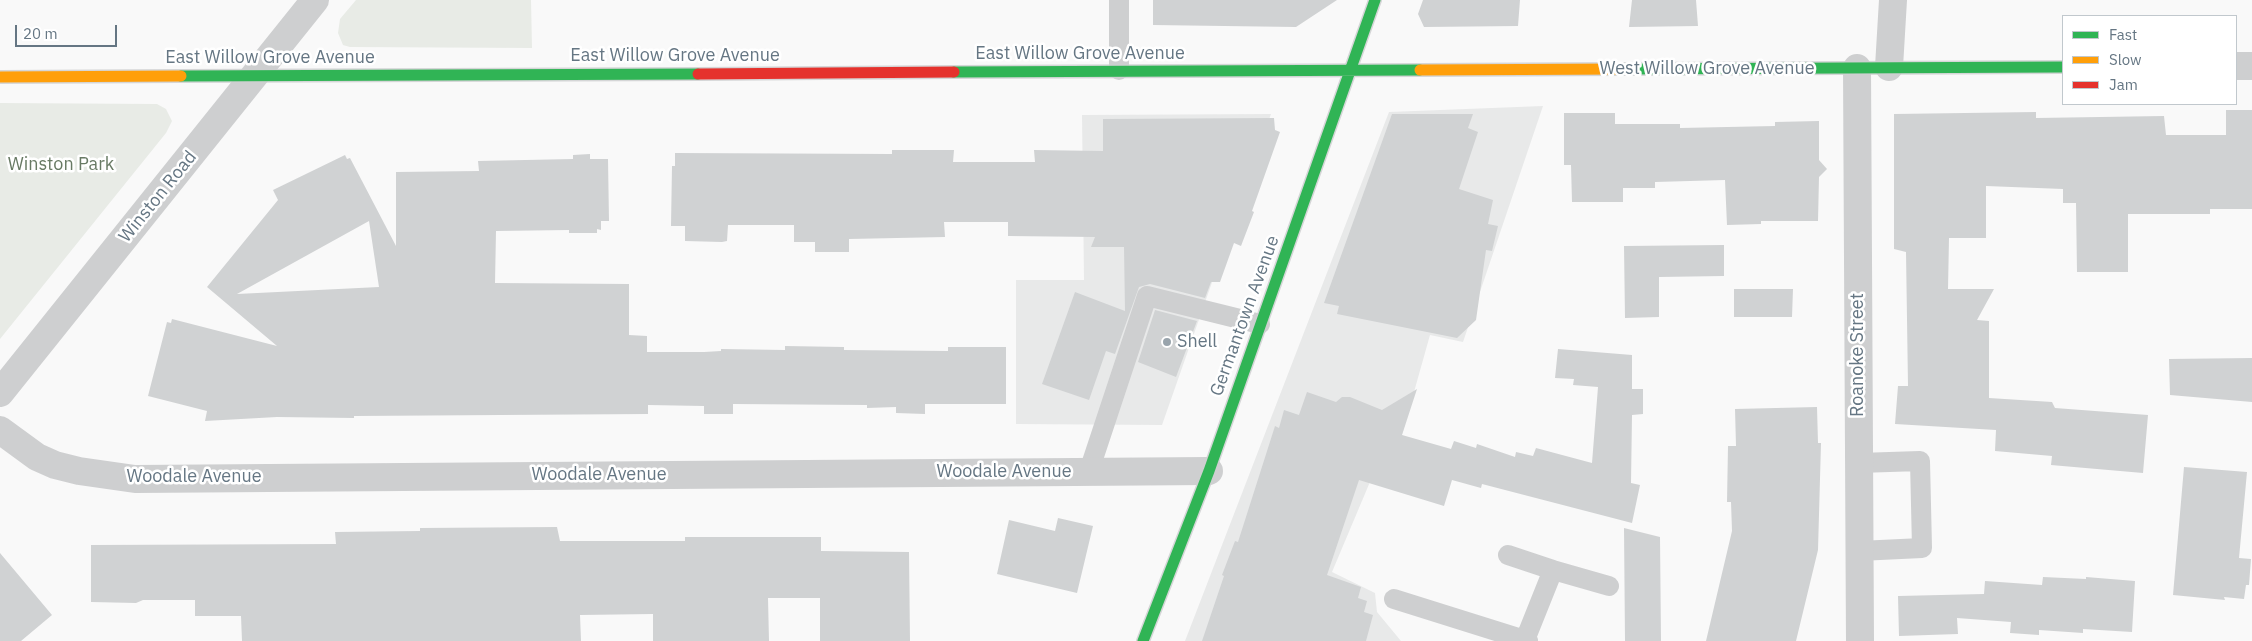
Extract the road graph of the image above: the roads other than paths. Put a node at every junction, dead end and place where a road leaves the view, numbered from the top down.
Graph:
1 (315, 0) edge
2 (1119, 0) edge
3 (1375, 0) edge
4 (1893, 0) edge
5 (2237, 66) edge
6 (2252, 66) edge
7 (1889, 67) junction
8 (2062, 67) edge
9 (1857, 68) junction
10 (1119, 70) junction
11 (1350, 71) junction
12 (254, 76) junction
13 (0, 77) edge
14 (1260, 324) junction
15 (0, 393) edge
16 (0, 430) edge
17 (1859, 464) junction
18 (1089, 471) junction
19 (1209, 471) junction
20 (1859, 551) junction
21 (1508, 555) dead end
22 (1553, 570) junction
23 (1609, 586) dead end
24 (1394, 599) dead end
25 (1143, 641) edge
26 (1526, 641) edge
27 (1860, 641) edge

1 - 12 street, Winston Road
2 - 10 lane
3 - 11 street, Germantown Avenue
4 - 7 street
5 - 6 street
7 - 8 street, West Willow Grove Avenue
7 - 9 street, West Willow Grove Avenue
9 - 11 street, West Willow Grove Avenue
9 - 17 street, Roanoke Street
10 - 11 street, East Willow Grove Avenue
10 - 12 street, East Willow Grove Avenue
11 - 14 street, Germantown Avenue
12 - 13 street, East Willow Grove Avenue
12 - 15 street, Winston Road
14 - 18 lane
14 - 19 street, Germantown Avenue
16 - 18 street, Woodale Avenue
17 - 20 street, Roanoke Street
17 - 20 lane
18 - 19 street, Woodale Avenue
19 - 25 street, Germantown Avenue
20 - 27 street, Roanoke Street
21 - 22 lane
22 - 23 lane
22 - 26 lane
24 - 26 lane

